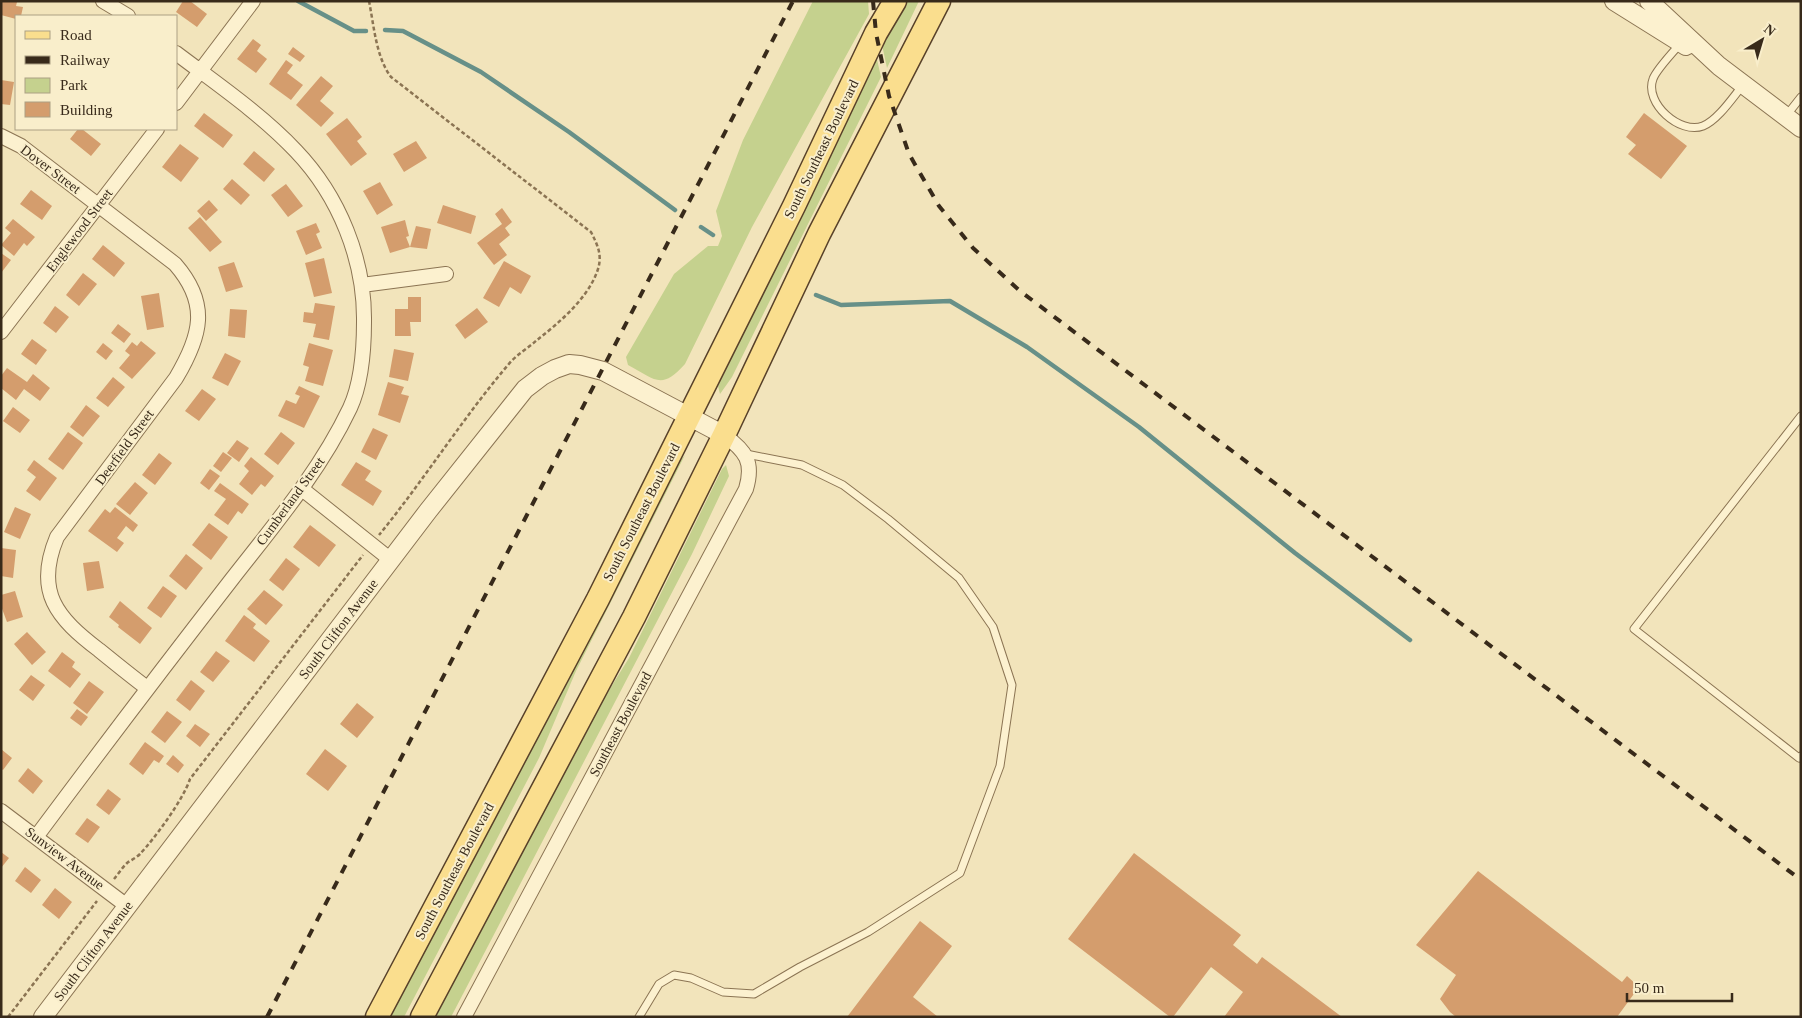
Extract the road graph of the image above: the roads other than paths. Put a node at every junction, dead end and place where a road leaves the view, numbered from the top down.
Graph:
1 (103, 1) edge
2 (253, 1) edge
3 (895, 1) edge
4 (939, 1) edge
5 (1614, 1) edge
6 (1649, 1) edge
7 (126, 15) edge
8 (1681, 43) junction
9 (178, 54) edge
10 (1719, 66) junction
11 (200, 71) junction
12 (1743, 84) junction
13 (1801, 96) edge
14 (178, 100) edge
15 (1785, 116) junction
16 (1801, 128) edge
17 (155, 130) edge
18 (1, 136) edge
19 (98, 205) junction
20 (446, 274) dead end
21 (362, 285) junction
22 (1, 332) edge
23 (689, 416) junction
24 (1801, 416) edge
25 (724, 436) junction
26 (745, 454) junction
27 (302, 489) junction
28 (391, 560) junction
29 (147, 688) junction
30 (1801, 756) edge
31 (1, 811) edge
32 (36, 837) junction
33 (128, 906) junction
34 (43, 1017) edge
35 (376, 1017) edge
36 (422, 1017) edge
37 (464, 1017) edge
38 (639, 1017) edge

1 - 7 street
2 - 11 street
3 - 23 main road, South Southeast Boulevard
4 - 25 main road
5 - 8 street
6 - 10 street
8 - 10 street
8 - 12 lane
9 - 11 street, Cumberland Street
10 - 12 street
11 - 14 street
11 - 21 street, Cumberland Street
12 - 15 street
13 - 15 lane
15 - 16 street
17 - 19 street, Englewood Street
18 - 19 street, Dover Street
19 - 22 street, Englewood Street
19 - 29 street, Deerfield Street
20 - 21 street
21 - 27 street, Cumberland Street
23 - 25 street, South Clifton Avenue
23 - 28 street, South Clifton Avenue
23 - 35 main road, South Southeast Boulevard
24 - 30 lane
25 - 26 street
25 - 36 main road
26 - 37 street, Southeast Boulevard
26 - 38 lane
27 - 28 street
27 - 29 street, Cumberland Street
28 - 33 street, South Clifton Avenue
29 - 32 street, Cumberland Street
31 - 32 street, Sunview Avenue
32 - 33 street, Sunview Avenue
33 - 34 street, South Clifton Avenue

